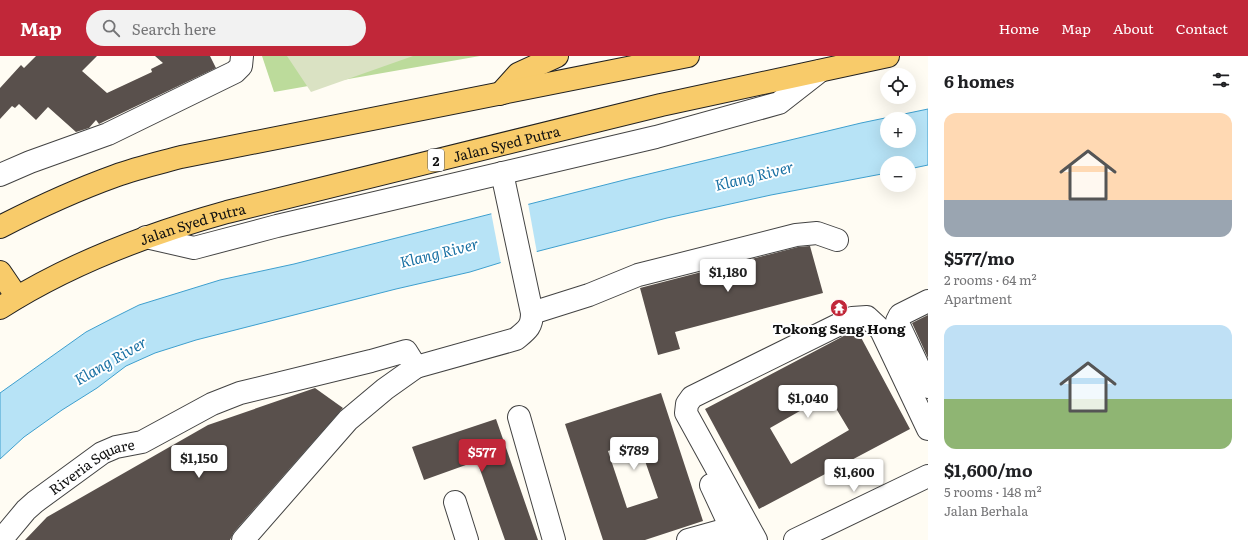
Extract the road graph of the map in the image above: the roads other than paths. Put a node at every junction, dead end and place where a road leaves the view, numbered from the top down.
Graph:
1 (242, 56) edge
2 (688, 56) edge
3 (888, 56) edge
4 (551, 57) edge
5 (820, 71) junction
6 (500, 94) junction
7 (0, 175) edge
8 (503, 178) junction
9 (0, 227) edge
10 (146, 237) junction
11 (837, 240) dead end
12 (0, 272) edge
13 (928, 301) edge
14 (8, 303) edge
15 (531, 310) junction
16 (416, 367) junction
17 (928, 387) edge
18 (519, 416) dead end
19 (928, 428) edge
20 (684, 429) dead end
21 (928, 476) edge
22 (455, 502) dead end
23 (734, 534) edge
24 (0, 540) edge
25 (243, 540) edge
26 (467, 540) edge
27 (554, 540) edge
28 (688, 540) edge
29 (756, 540) edge
30 (795, 540) edge

1 - 7 street
2 - 6 main road
3 - 5 main road, Jalan Syed Putra / 2
4 - 6 main road
5 - 8 street
5 - 10 main road, Jalan Syed Putra / 2
6 - 9 main road
8 - 10 street
8 - 15 street
10 - 14 main road, Jalan Syed Putra / 2
11 - 15 street
12 - 14 main road
13 - 17 street
15 - 16 street
16 - 24 street, Riveria Square
16 - 25 street
18 - 27 street
19 - 29 street
20 - 23 street
21 - 30 street
22 - 26 street
23 - 28 street

